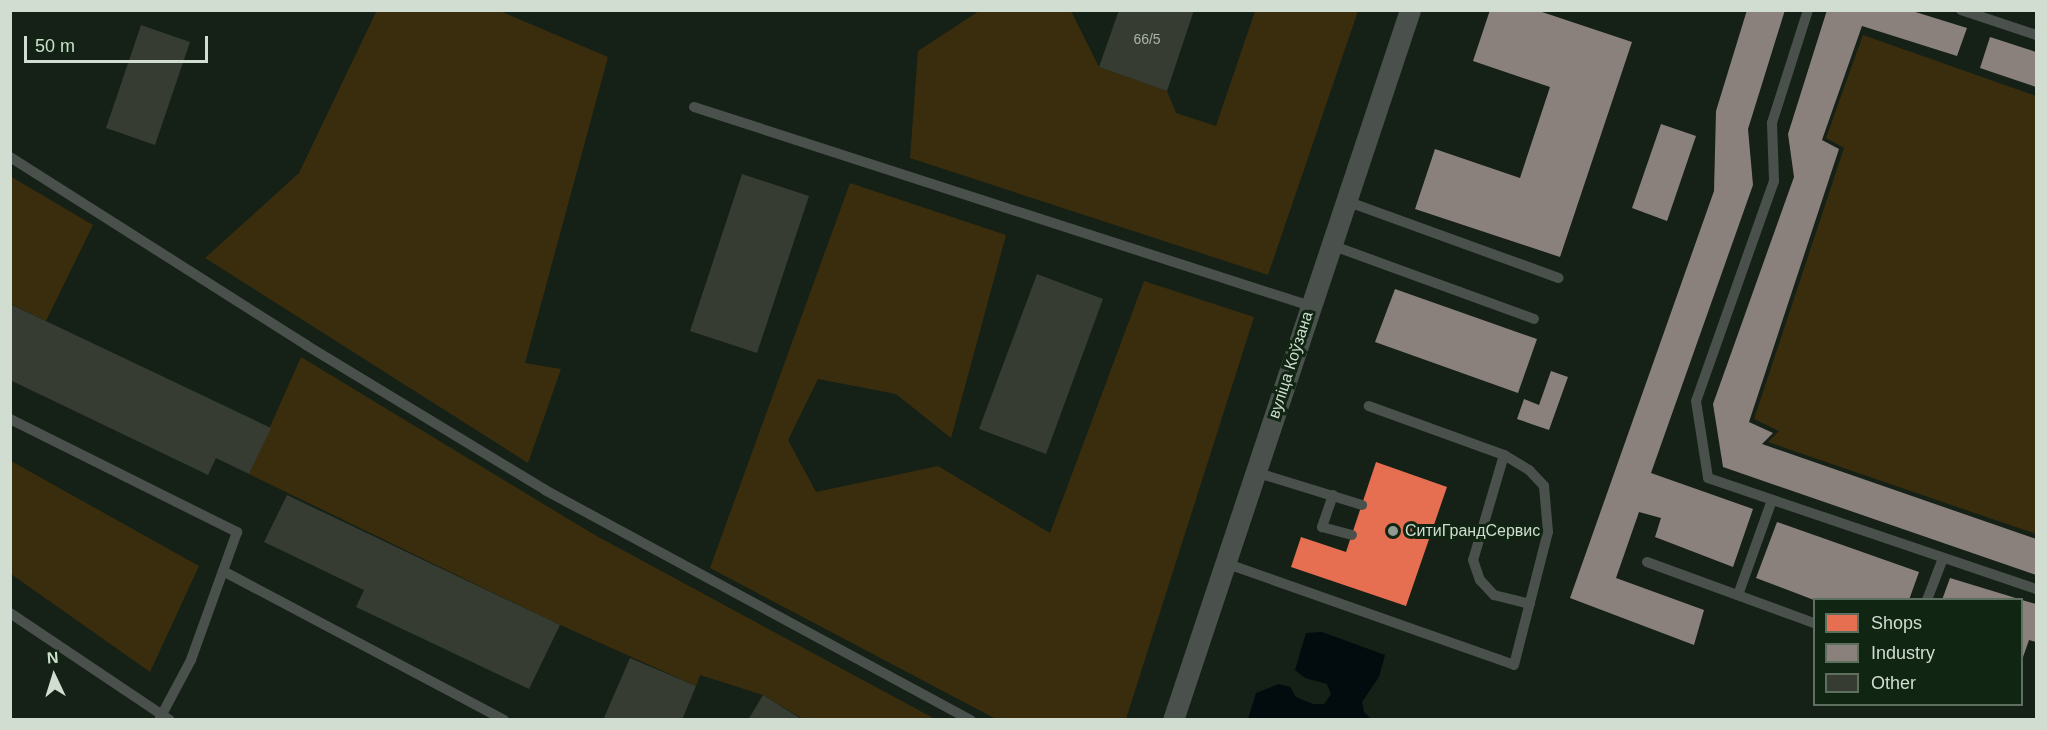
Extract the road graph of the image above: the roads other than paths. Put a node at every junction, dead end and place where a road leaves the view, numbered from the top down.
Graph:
1 (1410, 10) edge
2 (1808, 10) edge
3 (1960, 10) edge
4 (1995, 16) edge
5 (2037, 35) edge
6 (694, 107) dead end
7 (10, 157) edge
8 (1346, 201) junction
9 (1331, 245) junction
10 (1559, 278) dead end
11 (1310, 306) junction
12 (1534, 319) dead end
13 (1369, 406) dead end
14 (10, 419) edge
15 (1504, 455) junction
16 (1255, 472) junction
17 (1333, 495) junction
18 (1772, 500) junction
19 (1362, 504) dead end
20 (1352, 534) dead end
21 (1942, 558) junction
22 (1647, 562) dead end
23 (1225, 563) junction
24 (223, 571) junction
25 (2037, 589) edge
26 (1738, 595) junction
27 (1928, 598) edge
28 (1530, 604) junction
29 (10, 613) edge
30 (1813, 622) edge
31 (164, 718) edge
32 (504, 720) edge
33 (970, 720) edge
34 (1173, 720) edge

1 - 8 street, вуліца Коўзана
2 - 18 lane
3 - 4 lane
4 - 5 lane
6 - 11 lane
7 - 33 lane
8 - 9 street, вуліца Коўзана
8 - 10 lane
9 - 11 street, вуліца Коўзана
9 - 12 lane
11 - 16 street, вуліца Коўзана
13 - 15 lane
14 - 24 lane
15 - 28 lane
15 - 28 lane
16 - 17 lane
16 - 23 street, вуліца Коўзана
17 - 19 lane
17 - 20 lane
18 - 21 lane
18 - 26 lane
21 - 25 lane
21 - 27 lane
22 - 26 lane
23 - 28 lane
23 - 34 street, вуліца Коўзана
24 - 31 lane
24 - 32 lane
26 - 30 lane
29 - 31 lane

